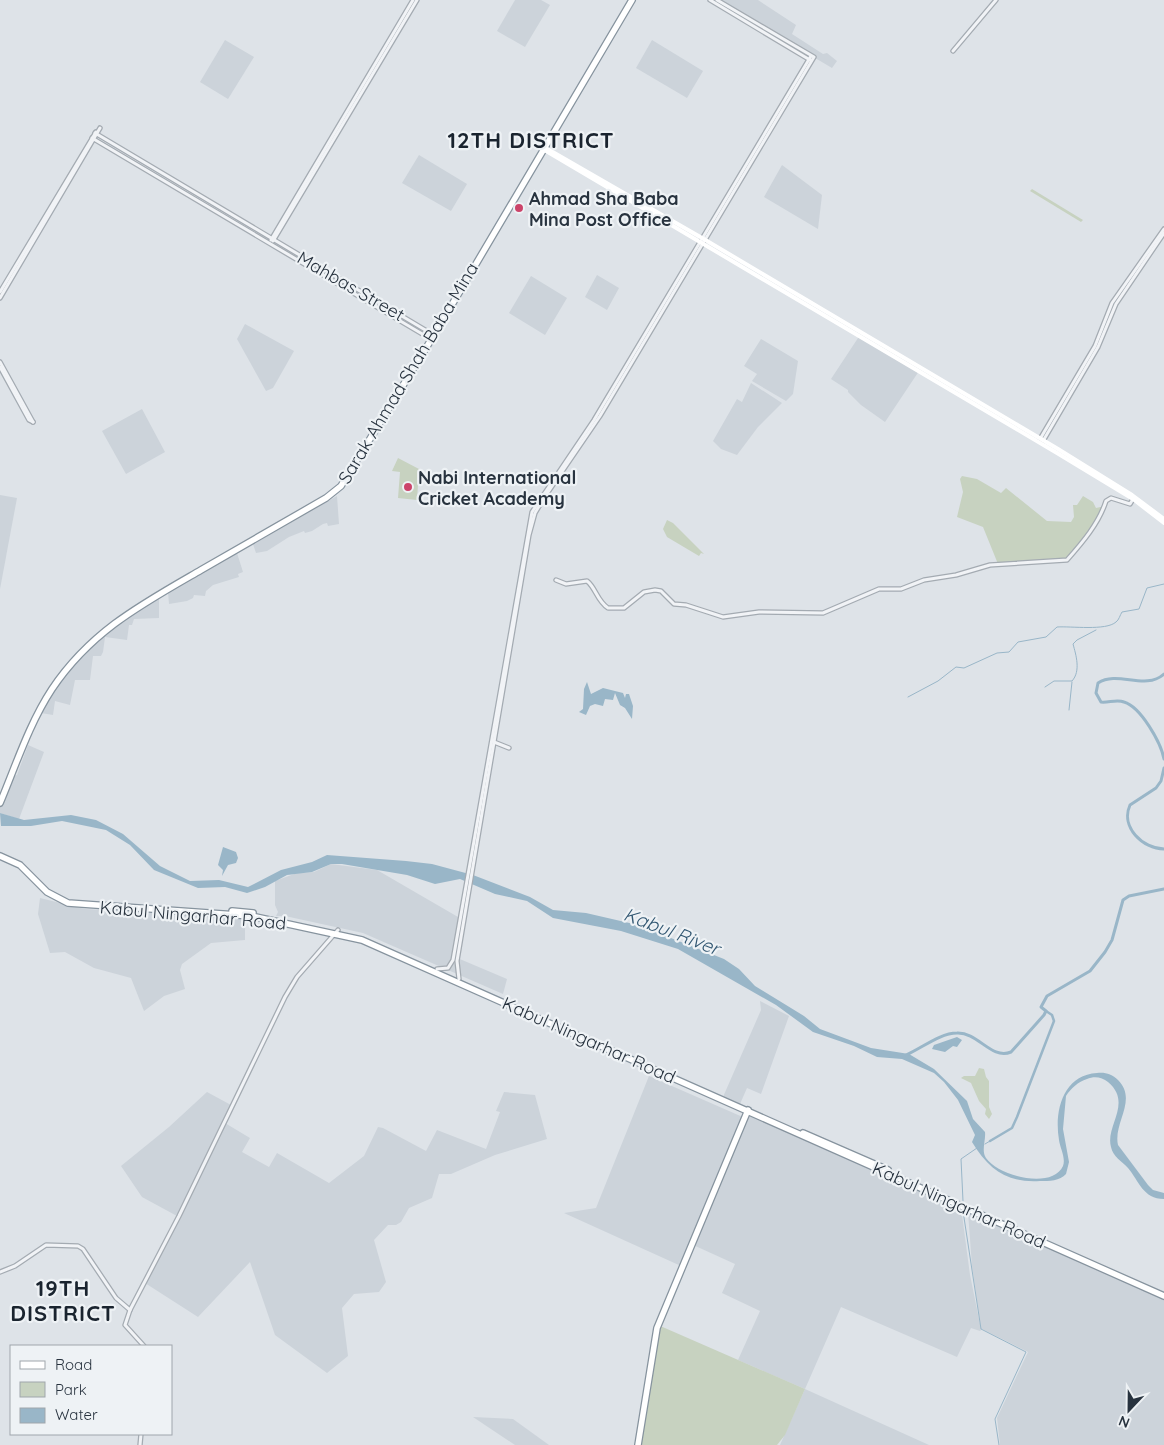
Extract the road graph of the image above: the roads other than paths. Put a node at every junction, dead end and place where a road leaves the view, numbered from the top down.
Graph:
1 (630, 0) edge
2 (710, 0) edge
3 (717, 0) edge
4 (996, 0) edge
5 (413, 2) edge
6 (953, 51) dead end
7 (811, 59) junction
8 (93, 138) junction
9 (542, 147) junction
10 (1164, 229) edge
11 (1164, 233) edge
12 (271, 241) junction
13 (703, 241) junction
14 (0, 295) edge
15 (430, 336) junction
16 (898, 356) junction
17 (0, 362) edge
18 (0, 367) edge
19 (1042, 440) junction
20 (1133, 499) junction
21 (1164, 519) edge
22 (1164, 524) edge
23 (556, 580) dead end
24 (50, 690) junction
25 (494, 742) junction
26 (509, 748) dead end
27 (0, 797) edge
28 (0, 803) edge
29 (481, 809) junction
30 (0, 854) edge
31 (468, 889) junction
32 (337, 931) junction
33 (437, 969) junction
34 (459, 979) junction
35 (748, 1111) junction
36 (900, 1177) junction
37 (0, 1272) edge
38 (1164, 1292) edge
39 (1164, 1296) edge
40 (130, 1310) junction
41 (143, 1345) edge
42 (638, 1445) edge

1 - 9 highway, Sarak Ahmad Shah Baba Mina
1 - 9 highway
2 - 7 street
3 - 7 street
4 - 6 street
5 - 12 street
7 - 13 street
8 - 12 street
8 - 12 street
8 - 14 street
9 - 13 main road
9 - 15 highway
9 - 24 highway, Sarak Ahmad Shah Baba Mina
10 - 19 street
11 - 19 street
12 - 15 street, Mahbas Street
13 - 16 main road
13 - 16 main road
13 - 25 street
13 - 29 street
15 - 24 highway
16 - 19 main road
16 - 20 main road
17 - 18 street
19 - 21 main road
20 - 22 main road
20 - 23 street
24 - 27 highway
24 - 28 highway, Sarak Ahmad Shah Baba Mina
25 - 26 street
25 - 29 street
29 - 31 street
30 - 32 highway, Kabul Ningarhar Road
31 - 33 street
31 - 34 street
32 - 33 highway, Kabul Ningarhar Road
32 - 35 highway, Kabul Ningarhar Road
32 - 40 street
33 - 34 highway, Kabul Ningarhar Road
34 - 35 highway, Kabul Ningarhar Road
35 - 36 highway, Kabul Ningarhar Road
35 - 42 highway
36 - 38 highway, Kabul Ningarhar Road
36 - 39 highway, Kabul Ningarhar Road
37 - 40 street
40 - 41 street

